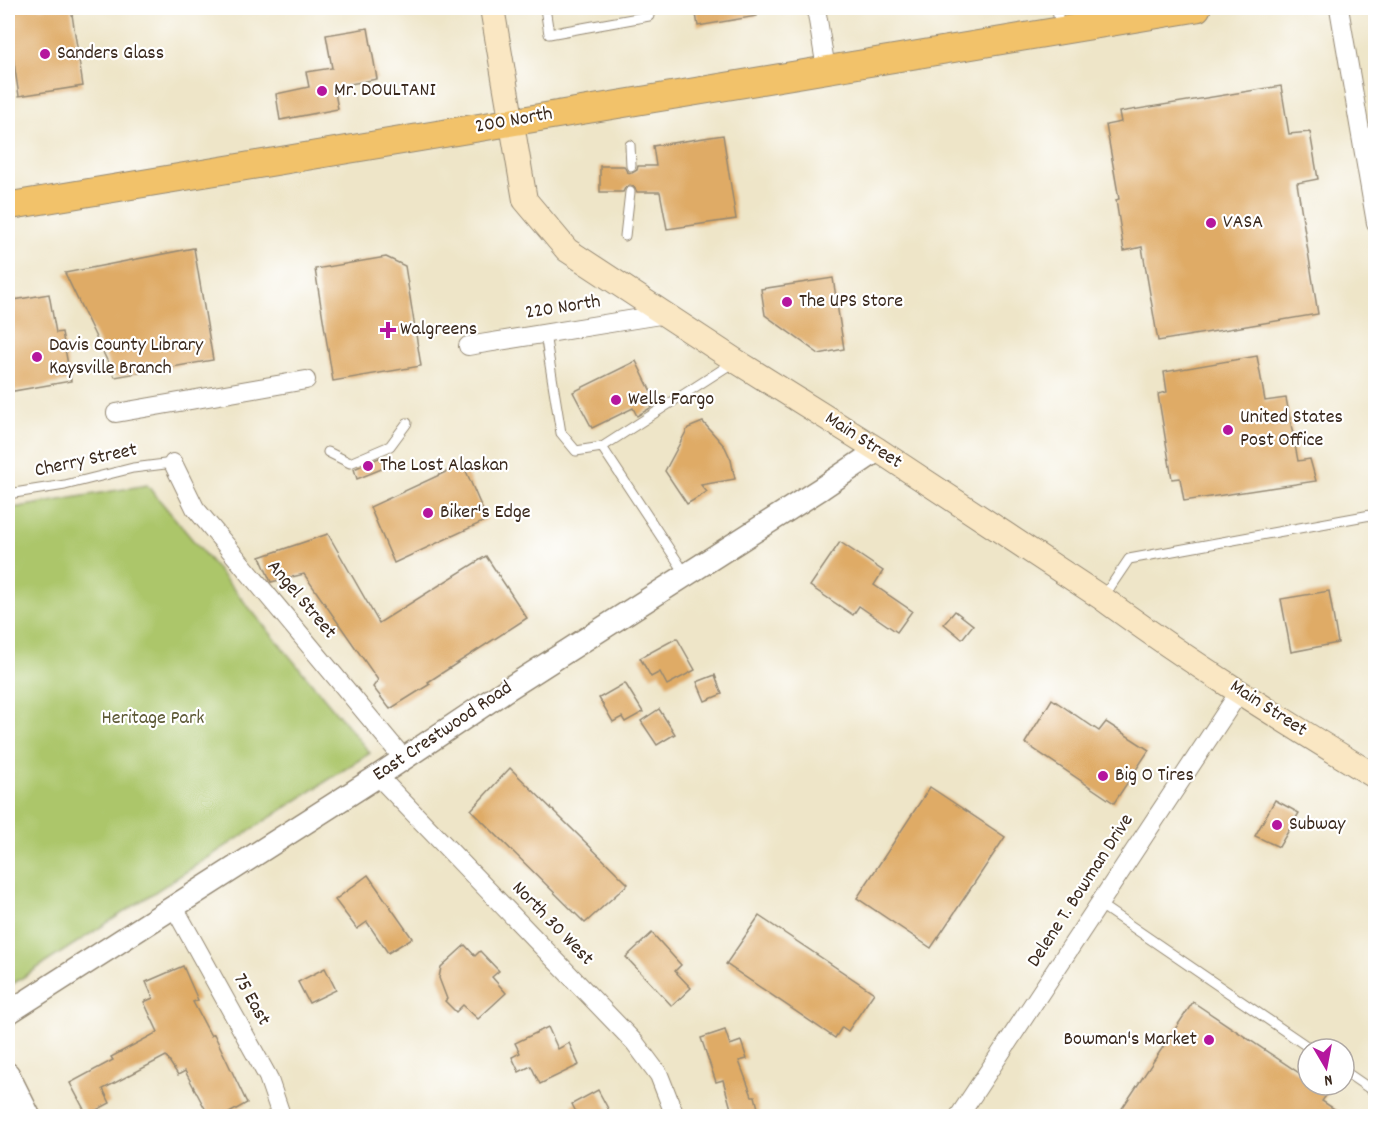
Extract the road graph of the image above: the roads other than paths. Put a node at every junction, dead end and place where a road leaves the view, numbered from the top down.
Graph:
1 (492, 8) edge
2 (545, 8) edge
3 (816, 8) edge
4 (1197, 8) edge
5 (1339, 8) edge
6 (649, 16) dead end
7 (1059, 19) edge
8 (826, 69) junction
9 (511, 122) junction
10 (630, 145) dead end
11 (631, 166) dead end
12 (630, 192) dead end
13 (8, 206) edge
14 (1376, 223) edge
15 (625, 236) dead end
16 (666, 314) junction
17 (544, 334) junction
18 (468, 346) dead end
19 (736, 361) junction
20 (306, 380) dead end
21 (116, 413) dead end
22 (407, 423) dead end
23 (602, 447) junction
24 (878, 450) junction
25 (328, 452) dead end
26 (173, 464) joint
27 (8, 494) edge
28 (1376, 514) edge
29 (687, 575) junction
30 (1102, 598) junction
31 (1240, 691) junction
32 (404, 759) junction
33 (378, 776) junction
34 (1376, 777) edge
35 (1099, 904) junction
36 (174, 907) junction
37 (8, 1013) edge
38 (1296, 1039) edge
39 (8, 1074) edge
40 (1356, 1079) edge
41 (1376, 1093) edge
42 (29, 1116) edge
43 (276, 1116) edge
44 (675, 1116) edge
45 (958, 1116) edge

1 - 9 main road, Main Street
2 - 6 lane
3 - 8 street
4 - 7 main road, 200 North
5 - 14 street
7 - 8 main road, 200 North
8 - 9 main road, 200 North
9 - 13 main road, 200 North
9 - 16 main road, Main Street
10 - 11 lane
12 - 15 lane
16 - 17 street, 220 North
16 - 19 main road, Main Street
17 - 18 street, 220 North
17 - 23 lane
19 - 23 lane
19 - 24 main road, Main Street
20 - 21 street
22 - 25 lane
23 - 29 lane
24 - 29 street, East Crestwood Road
24 - 30 main road, Main Street
26 - 27 lane, Cherry Street
26 - 32 street, Angel Street
28 - 30 lane
29 - 32 street, East Crestwood Road
30 - 31 main road, Main Street
31 - 34 main road, Main Street
31 - 35 street, Delene T. Bowman Drive
32 - 33 street, East Crestwood Road
33 - 36 street, East Crestwood Road
33 - 44 street, North 30 West
35 - 38 lane
35 - 45 street, Delene T. Bowman Drive
36 - 37 street, East Crestwood Road
36 - 43 street, 75 East
39 - 42 street
40 - 41 lane

